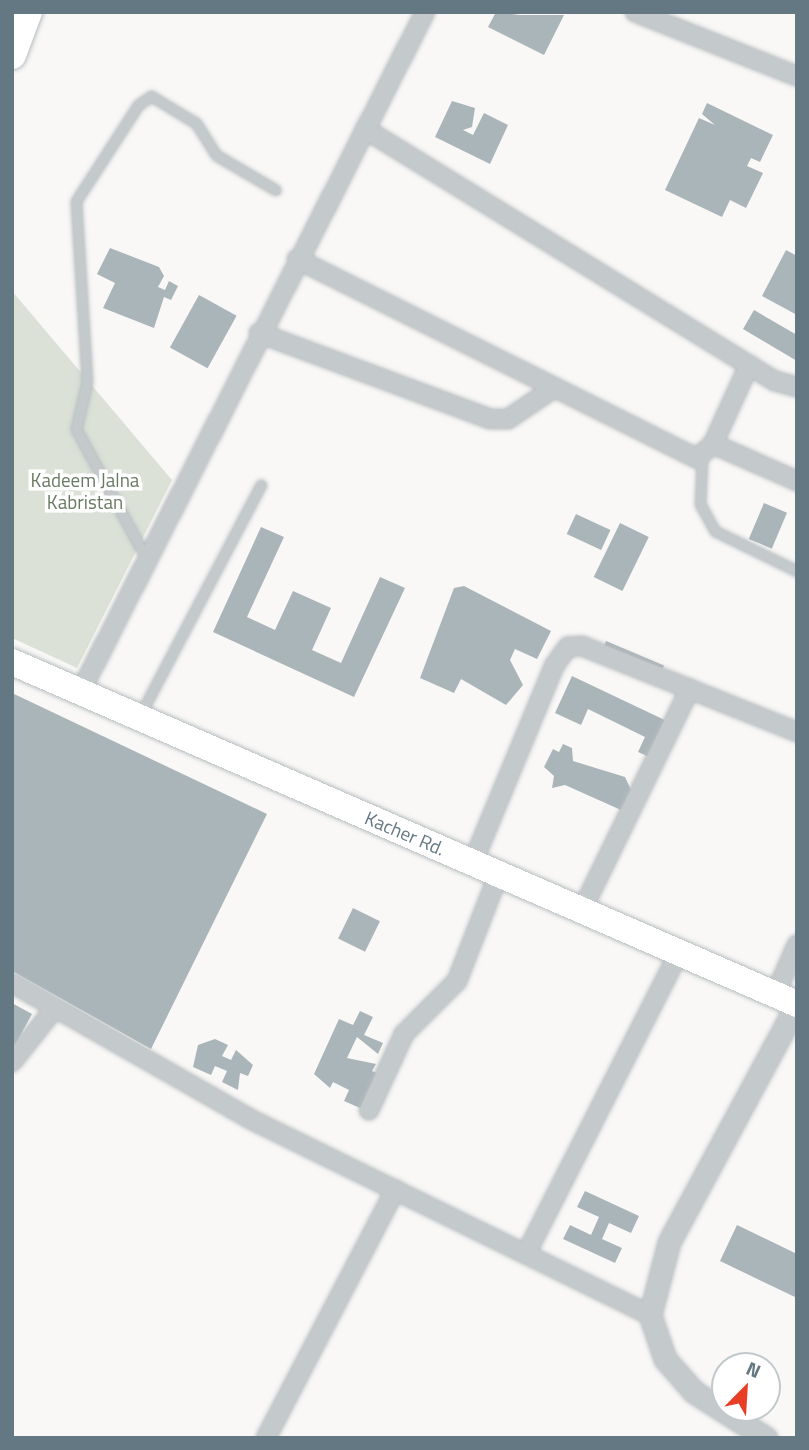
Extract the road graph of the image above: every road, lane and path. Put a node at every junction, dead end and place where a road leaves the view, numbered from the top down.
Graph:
1 (28, 12) edge
2 (425, 12) edge
3 (635, 12) edge
4 (12, 55) edge
5 (797, 76) edge
6 (365, 128) junction
7 (276, 190) dead end
8 (297, 260) junction
9 (259, 333) junction
10 (749, 365) junction
11 (797, 387) edge
12 (554, 388) junction
13 (707, 451) junction
14 (797, 481) edge
15 (261, 485) dead end
16 (145, 556) junction
17 (797, 571) edge
18 (12, 662) edge
19 (690, 689) junction
20 (80, 693) junction
21 (138, 719) junction
22 (797, 732) edge
23 (473, 862) junction
24 (499, 873) junction
25 (582, 910) junction
26 (797, 945) edge
27 (678, 955) junction
28 (12, 983) edge
29 (790, 1001) edge
30 (55, 1007) junction
31 (12, 1062) edge
32 (369, 1110) dead end
33 (395, 1190) junction
34 (526, 1254) junction
35 (650, 1315) junction
36 (266, 1438) edge
37 (766, 1438) edge

1 - 4 highway
2 - 6 street
3 - 5 street
6 - 8 street
6 - 10 street
7 - 16 lane
8 - 9 street
8 - 12 street
9 - 12 street
9 - 16 street
10 - 11 street
10 - 13 street
12 - 13 street
13 - 14 street
13 - 17 lane
15 - 21 lane
16 - 20 street
18 - 20 main road, Kacher Rd.
19 - 22 street
19 - 23 street
19 - 25 street
20 - 21 main road, Kacher Rd.
21 - 23 main road, Kacher Rd.
23 - 24 main road, Kacher Rd.
24 - 25 main road, Kacher Rd.
24 - 32 street
25 - 27 main road, Kacher Rd.
26 - 29 street
27 - 29 main road, Kacher Rd.
27 - 34 street
28 - 30 street
29 - 35 street
30 - 31 street
30 - 33 street
33 - 34 street
33 - 36 street
34 - 35 street
35 - 37 street

